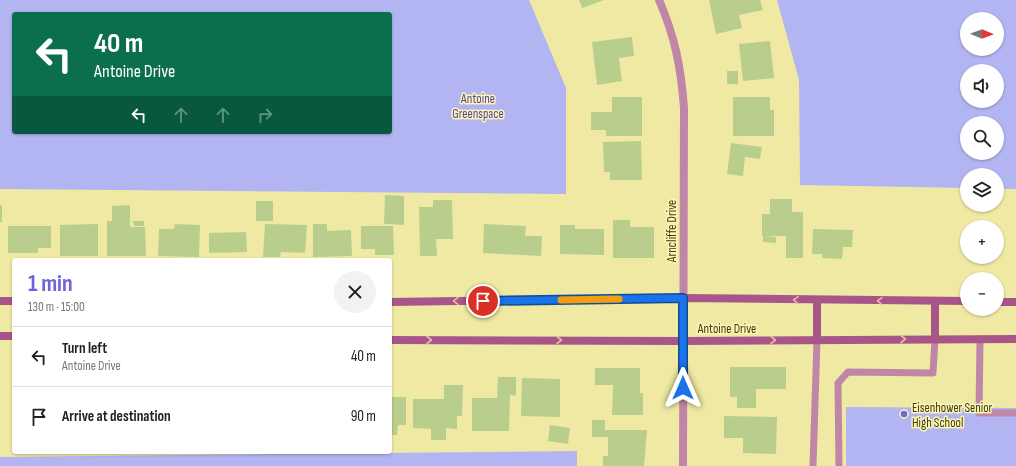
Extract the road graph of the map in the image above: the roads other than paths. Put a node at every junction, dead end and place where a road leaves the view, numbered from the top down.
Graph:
1 (659, 0) edge
2 (683, 298) junction
3 (817, 300) junction
4 (0, 301) edge
5 (12, 301) edge
6 (935, 301) junction
7 (960, 301) edge
8 (392, 302) edge
9 (1004, 302) edge
10 (1016, 302) edge
11 (0, 336) edge
12 (12, 336) edge
13 (1016, 338) edge
14 (935, 339) junction
15 (980, 339) junction
16 (392, 340) edge
17 (817, 340) junction
18 (683, 341) junction
19 (1016, 413) edge
20 (683, 466) edge
21 (813, 466) edge
22 (839, 466) edge

1 - 2 street, Arncliffe Drive
3 -> 2 main road
2 -> 8 main road
2 - 18 street, Arncliffe Drive
6 -> 3 main road
3 - 17 main road
4 - 5 main road
6 - 7 main road
6 - 14 main road
9 - 10 main road
11 - 12 main road
13 - 15 main road, Antoine Drive
14 - 15 main road, Antoine Drive
17 -> 14 main road, Antoine Drive
14 - 22 lane
15 - 19 lane
16 -> 18 main road, Antoine Drive
18 -> 17 main road, Antoine Drive
17 - 21 lane
18 - 20 street, Arncliffe Drive

